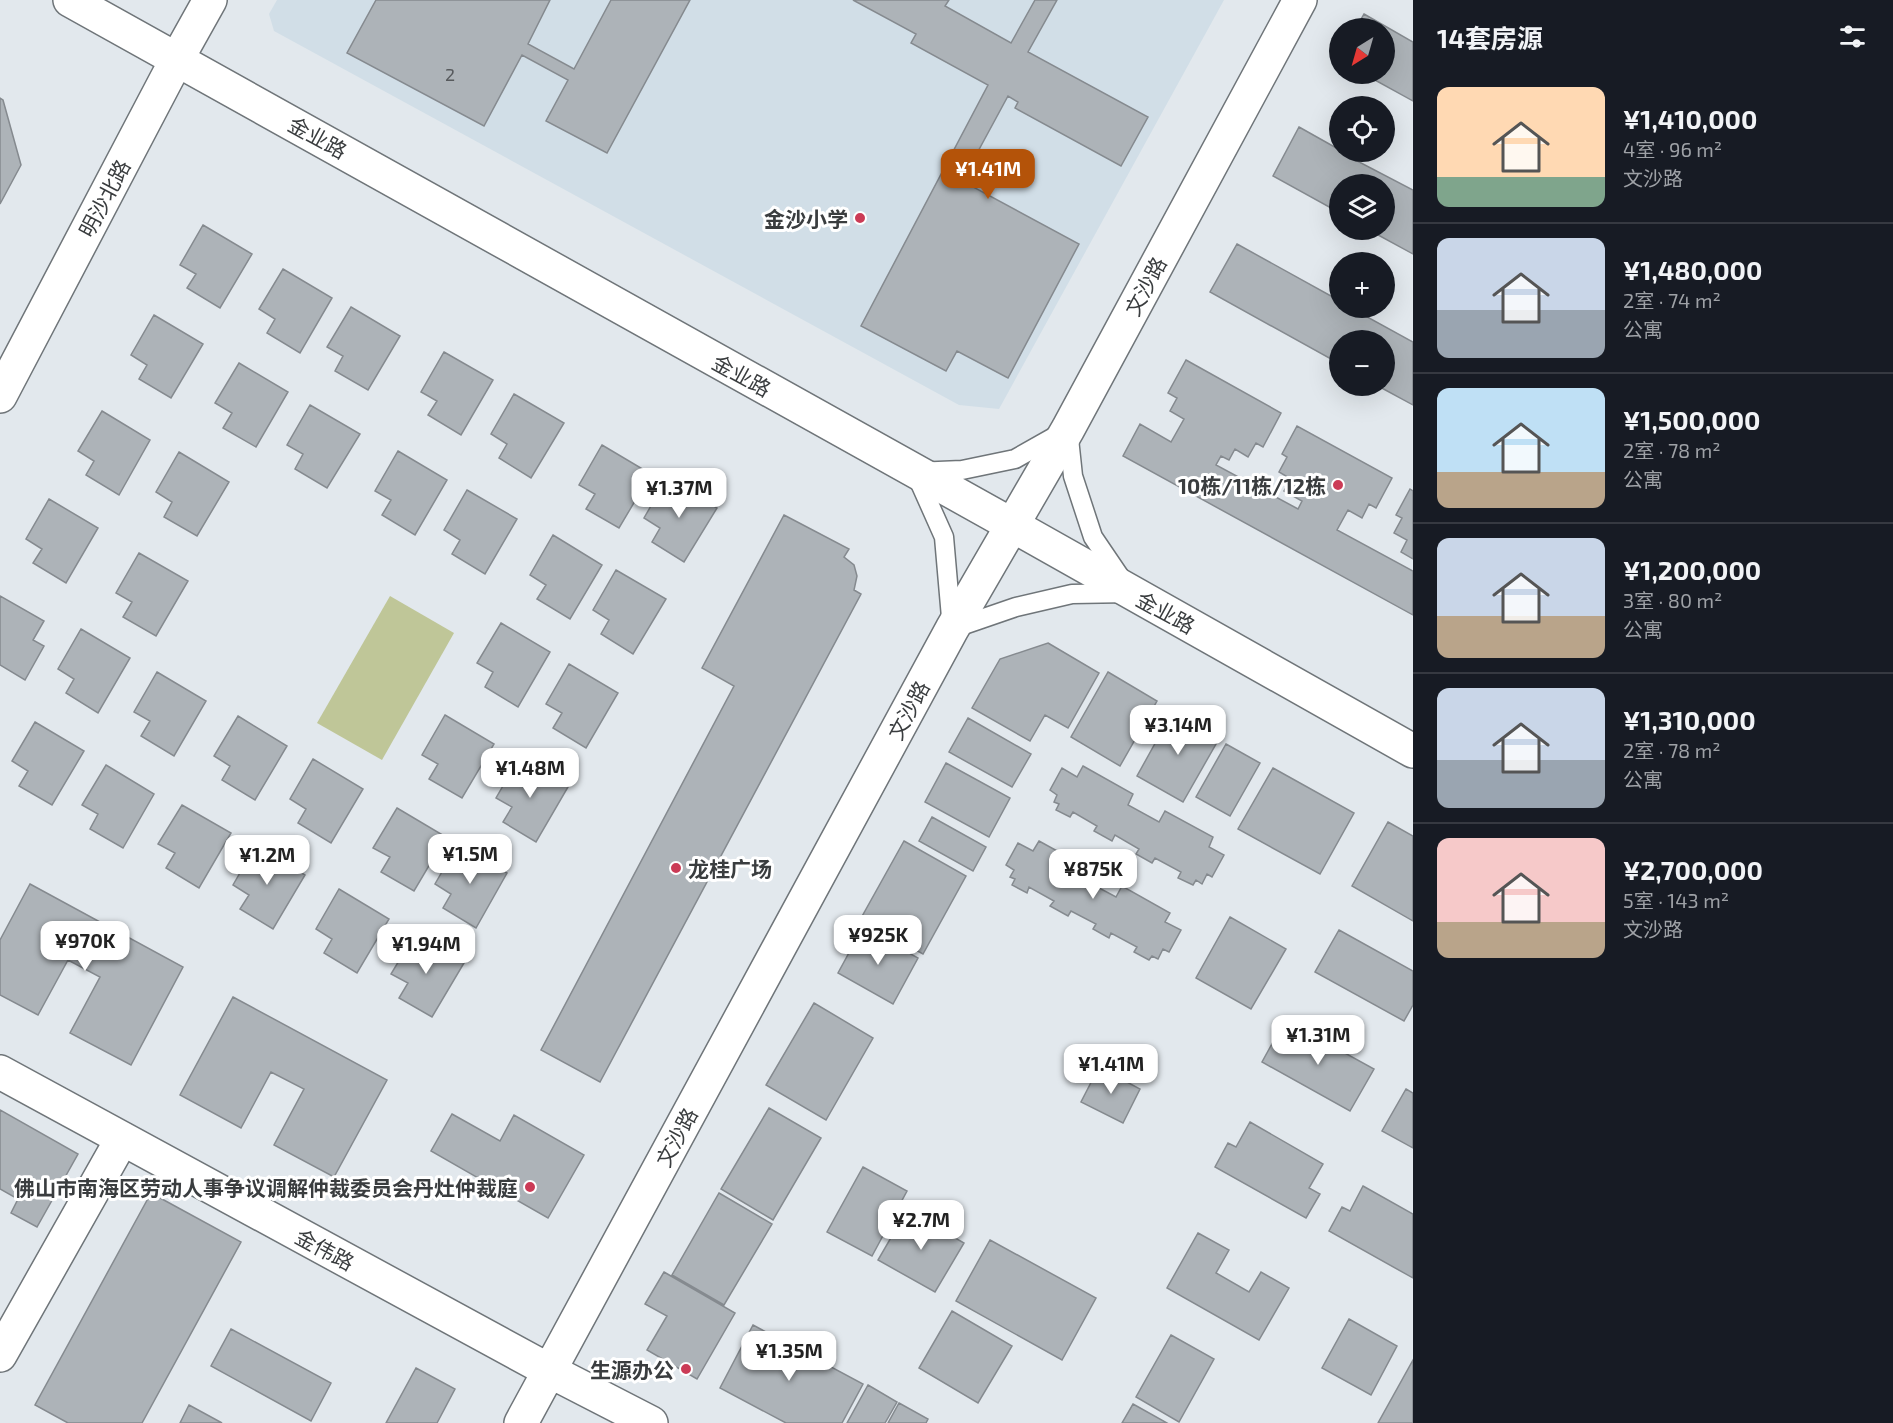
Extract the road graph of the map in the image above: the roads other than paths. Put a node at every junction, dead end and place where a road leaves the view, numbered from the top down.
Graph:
1 (69, 0) edge
2 (210, 0) edge
3 (1299, 0) edge
4 (177, 59) junction
5 (0, 396) edge
6 (1068, 429) junction
7 (915, 472) junction
8 (1012, 525) junction
9 (1131, 593) junction
10 (952, 629) junction
11 (1413, 751) edge
12 (0, 1072) edge
13 (122, 1139) junction
14 (0, 1355) edge
15 (550, 1371) junction
16 (521, 1423) edge
17 (651, 1423) edge

1 - 4 street, 金业路
2 - 4 street, 明沙北路
3 - 6 street, 文沙路
4 - 5 street, 明沙北路
4 - 7 street, 金业路
6 - 7 lane
6 - 8 street, 文沙路
6 - 9 lane
7 - 8 street, 金业路
7 - 10 lane
8 - 9 street, 金业路
8 - 10 street, 文沙路
9 - 10 lane
9 - 11 street, 金业路
10 - 15 street, 文沙路
12 - 13 street, 金伟路
13 - 14 street
13 - 15 street, 金伟路
15 - 16 street, 文沙路
15 - 17 street, 金伟路

